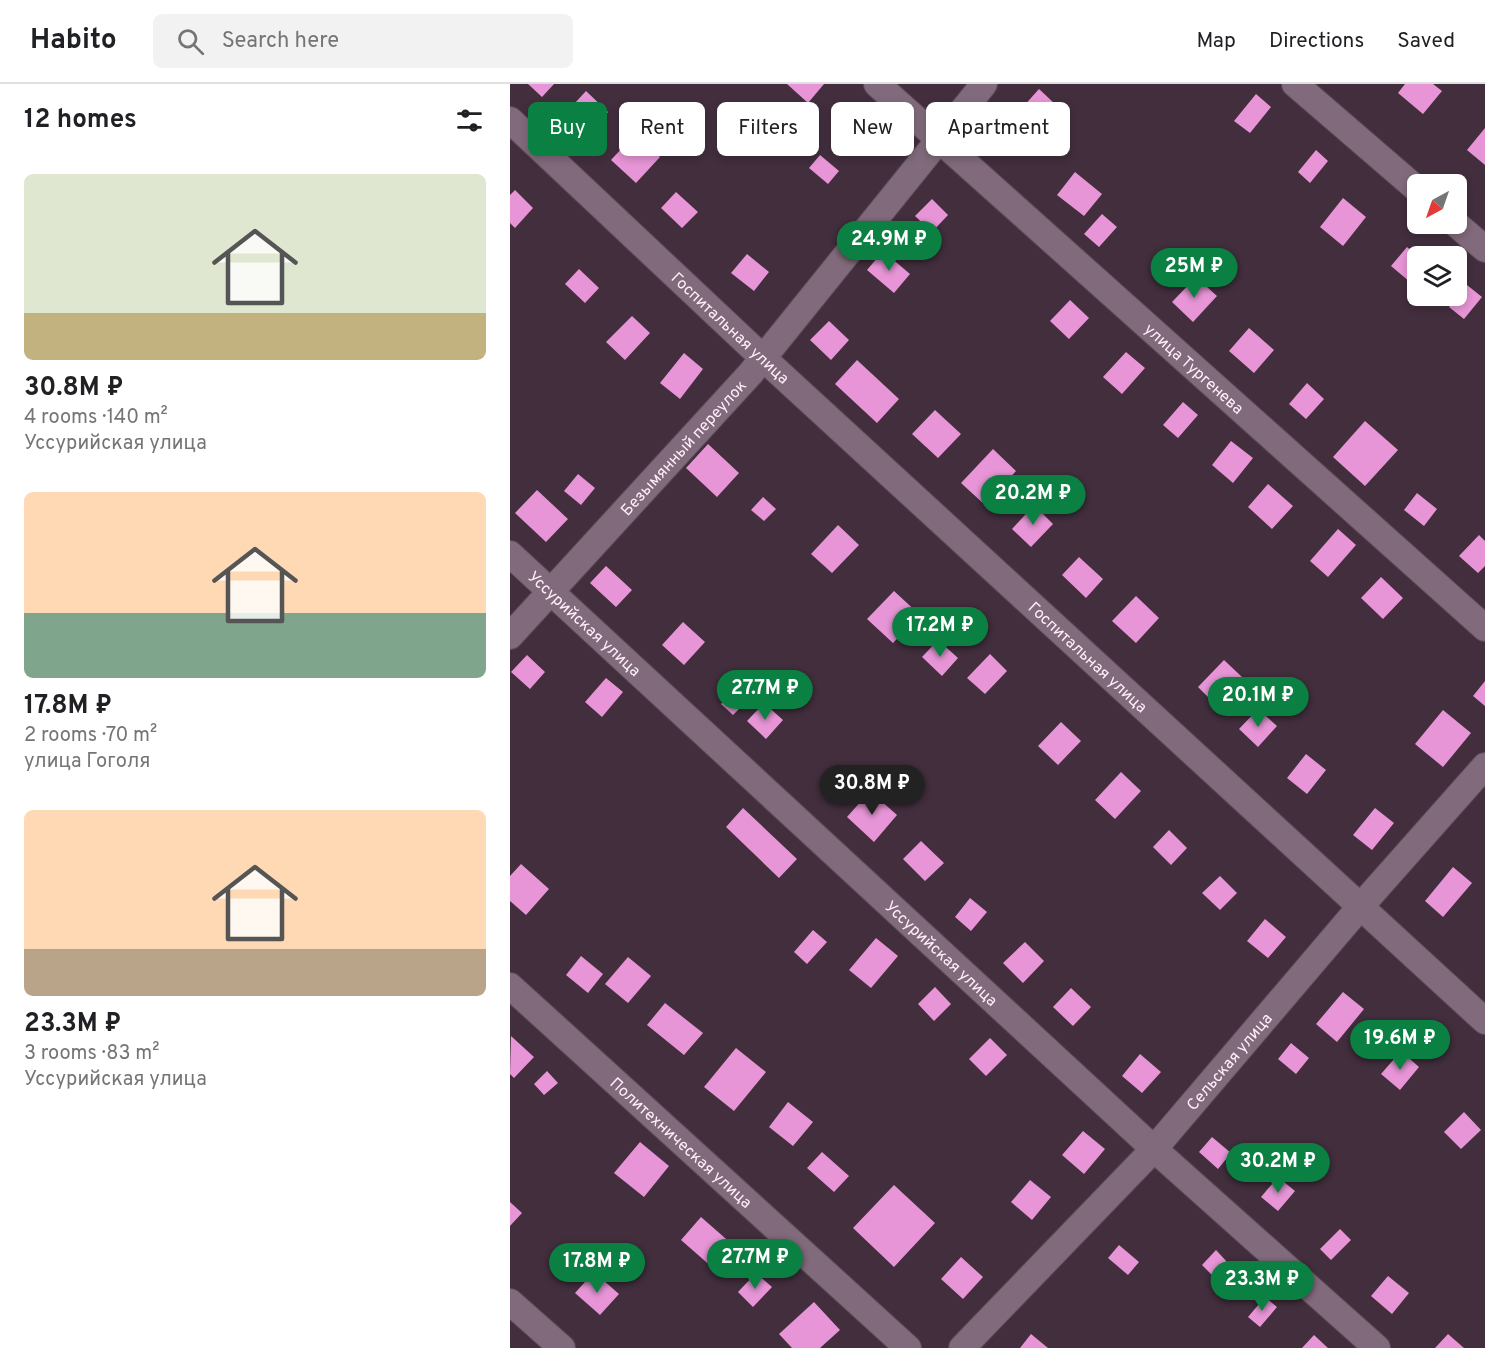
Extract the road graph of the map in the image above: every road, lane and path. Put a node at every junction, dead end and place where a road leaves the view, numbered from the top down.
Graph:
1 (877, 84) edge
2 (984, 84) edge
3 (1295, 84) edge
4 (970, 102) edge
5 (510, 120) edge
6 (926, 128) edge
7 (926, 156) edge
8 (957, 156) edge
9 (1407, 181) edge
10 (1467, 233) edge
11 (1485, 249) edge
12 (763, 358) junction
13 (510, 554) edge
14 (552, 592) junction
15 (1485, 628) edge
16 (510, 636) edge
17 (1485, 766) edge
18 (1360, 907) junction
19 (510, 986) edge
20 (1485, 1021) edge
21 (1154, 1149) junction
22 (510, 1302) edge
23 (562, 1348) edge
24 (908, 1348) edge
25 (962, 1348) edge
26 (1377, 1348) edge

1 - 6 street, улица Тургенева
2 - 4 street, Безымянный переулок
3 - 9 street
5 - 12 street, Госпитальная улица
7 - 12 street, Безымянный переулок
8 - 15 street, улица Тургенева
10 - 11 street
12 - 14 street, Безымянный переулок
12 - 18 street, Госпитальная улица
13 - 14 street, Уссурийская улица
14 - 16 street, Безымянный переулок
14 - 21 street, Уссурийская улица
17 - 18 street, Сельская улица
18 - 20 street, Госпитальная улица
18 - 21 street, Сельская улица
19 - 24 street, Политехническая улица
21 - 25 street, Сельская улица
21 - 26 street, Уссурийская улица
22 - 23 street

